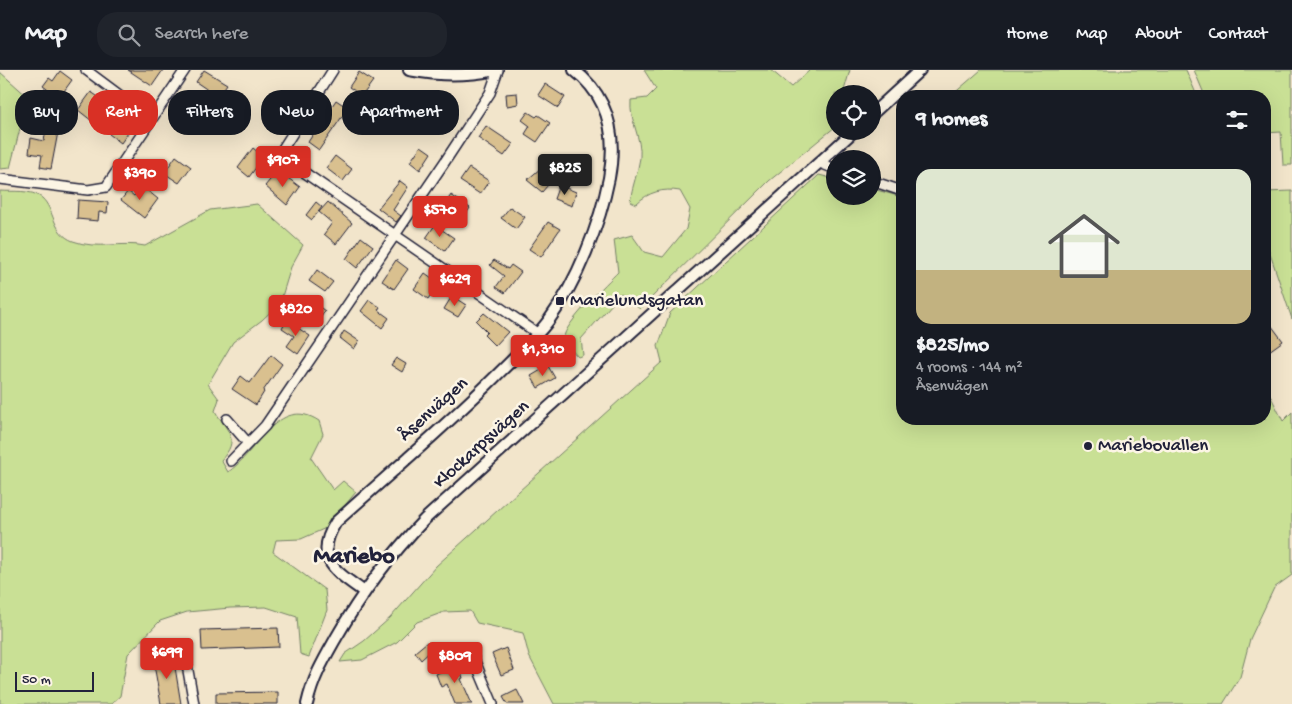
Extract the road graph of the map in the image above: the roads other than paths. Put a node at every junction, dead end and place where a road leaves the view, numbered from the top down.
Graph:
1 (86, 70) edge
2 (185, 70) edge
3 (333, 70) edge
4 (409, 70) edge
5 (497, 70) edge
6 (574, 70) edge
7 (920, 70) edge
8 (113, 90) edge
9 (898, 90) edge
10 (896, 92) edge
11 (881, 106) edge
12 (158, 110) edge
13 (141, 135) edge
14 (844, 140) edge
15 (279, 155) junction
16 (820, 163) junction
17 (272, 164) dead end
18 (826, 165) edge
19 (0, 180) edge
20 (881, 184) edge
21 (896, 189) edge
22 (394, 235) junction
23 (537, 333) junction
24 (227, 419) dead end
25 (247, 442) junction
26 (231, 461) dead end
27 (363, 591) junction
28 (185, 654) dead end
29 (474, 659) dead end
30 (194, 704) edge
31 (307, 704) edge
32 (494, 704) edge

1 - 8 street
2 - 12 street
3 - 15 street
4 - 5 street
5 - 22 street
6 - 23 street, Åsenvägen
7 - 9 street
10 - 11 street
13 - 19 street
14 - 16 street, Klockarpsvägen
15 - 17 street
15 - 22 street
16 - 18 street
16 - 27 street, Klockarpsvägen
20 - 21 street
22 - 23 street
22 - 25 street
23 - 27 street, Åsenvägen
24 - 25 street
25 - 26 street
27 - 31 street
28 - 30 street
29 - 32 street

